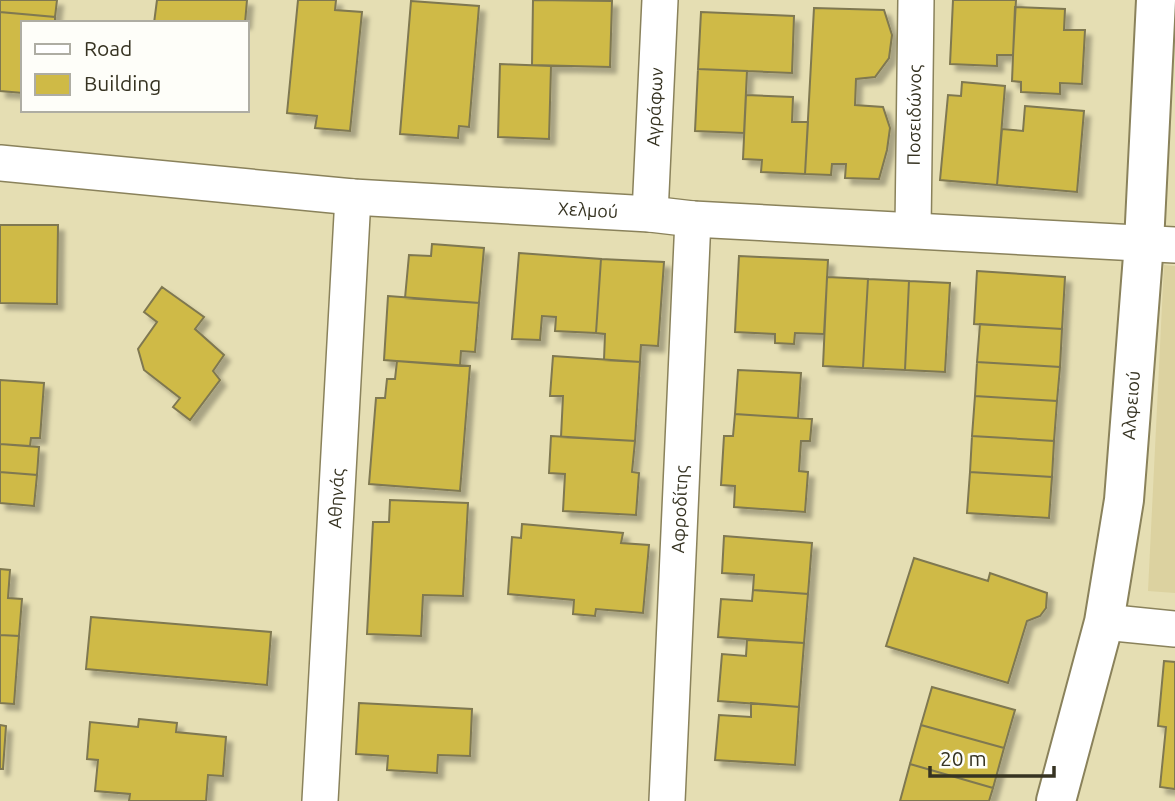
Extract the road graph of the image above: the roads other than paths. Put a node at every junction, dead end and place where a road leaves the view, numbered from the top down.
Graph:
1 (660, 0) edge
2 (916, 0) edge
3 (1156, 0) edge
4 (0, 163) edge
5 (352, 197) junction
6 (650, 214) junction
7 (692, 219) junction
8 (913, 229) junction
9 (1160, 244) edge
10 (1104, 622) junction
11 (1175, 629) edge
12 (320, 801) edge
13 (667, 801) edge
14 (1056, 801) edge

1 - 6 street, Αγράφων
2 - 8 street, Ποσειδώνος
3 - 9 street, Αλφειού
4 - 5 street, Χελμού
5 - 6 street, Χελμού
5 - 12 street, Αθηνάς
6 - 7 street, Χελμού
7 - 8 street, Χελμού
7 - 13 street, Αφροδίτης
8 - 9 street, Χελμού
9 - 10 street, Αλφειού
10 - 11 street
10 - 14 street, Αλφειού

